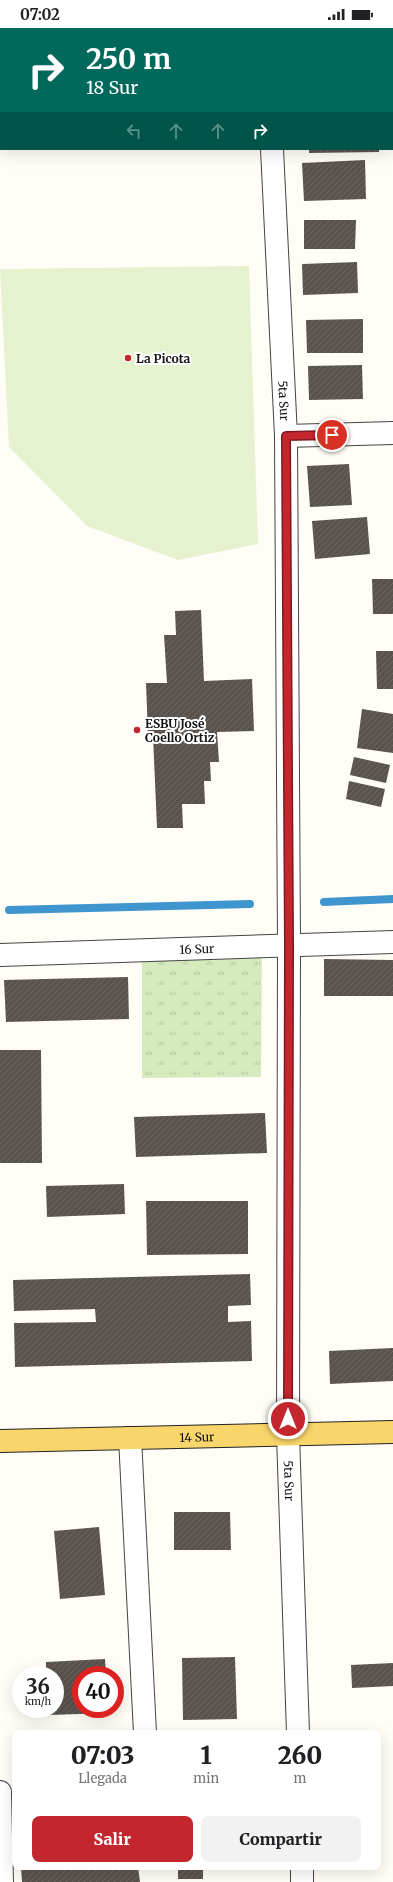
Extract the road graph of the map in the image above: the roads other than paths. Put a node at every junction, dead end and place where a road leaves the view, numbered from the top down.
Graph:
1 (272, 150) edge
2 (393, 433) edge
3 (286, 436) junction
4 (393, 942) edge
5 (289, 945) junction
6 (0, 955) edge
7 (393, 1432) edge
8 (288, 1435) junction
9 (130, 1438) junction
10 (0, 1441) edge
11 (145, 1730) edge
12 (298, 1730) edge
13 (0, 1792) edge
14 (302, 1870) edge
15 (2, 1882) edge
16 (302, 1882) edge

1 - 3 street, 5ta Sur
2 - 3 street
3 - 5 street, 5ta Sur
4 - 5 street, 16 Sur
5 - 6 street, 16 Sur
5 - 8 street, 5ta Sur
7 - 8 main road, 14 Sur
8 - 9 main road, 14 Sur
8 - 12 street, 5ta Sur
9 - 10 main road, 14 Sur
9 - 11 street
13 - 15 street
14 - 16 street

